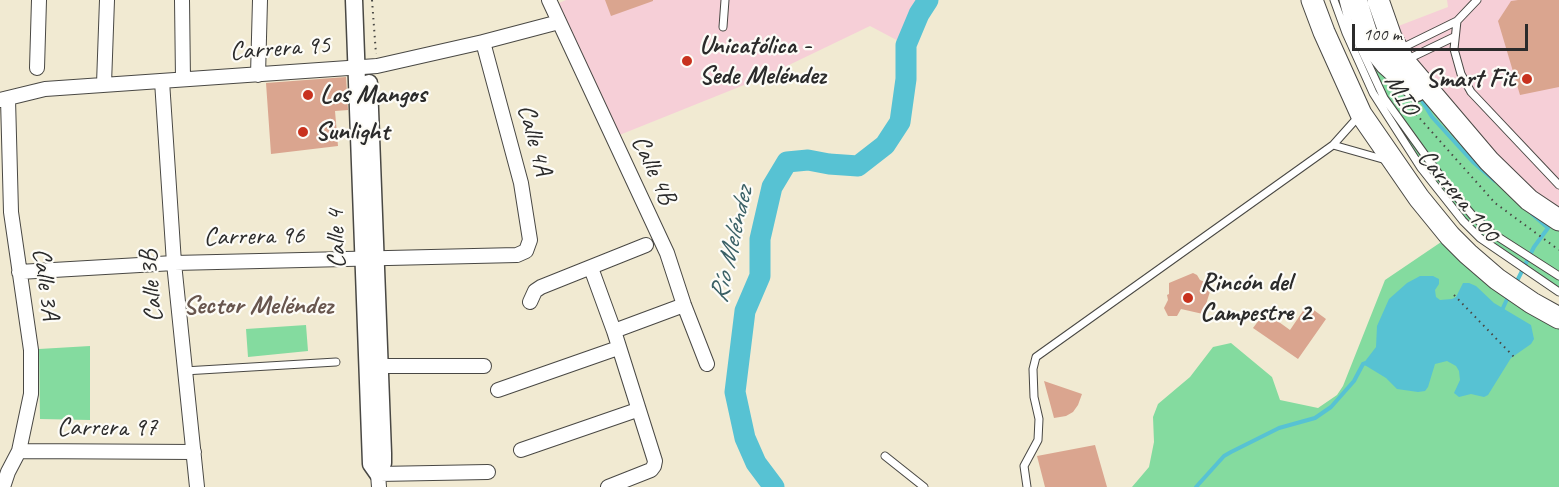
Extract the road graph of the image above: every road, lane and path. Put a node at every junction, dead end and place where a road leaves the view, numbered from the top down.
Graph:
1 (39, 0) edge
2 (107, 0) edge
3 (182, 0) edge
4 (260, 0) edge
5 (354, 0) edge
6 (365, 0) edge
7 (549, 0) edge
8 (725, 0) edge
9 (1312, 0) edge
10 (1326, 0) edge
11 (1334, 0) edge
12 (1343, 0) edge
13 (1356, 0) edge
14 (1378, 0) edge
15 (1387, 0) edge
16 (1478, 0) edge
17 (1457, 21) junction
18 (559, 22) junction
19 (723, 27) dead end
20 (1388, 30) junction
21 (1454, 38) junction
22 (483, 42) junction
23 (1401, 56) junction
24 (37, 68) dead end
25 (363, 68) junction
26 (258, 75) junction
27 (183, 79) junction
28 (162, 81) junction
29 (104, 84) junction
30 (2, 97) edge
31 (1361, 114) junction
32 (1466, 135) junction
33 (1334, 146) junction
34 (1394, 162) junction
35 (9, 167) junction
36 (0, 184) edge
37 (1559, 185) edge
38 (1559, 220) edge
39 (646, 245) dead end
40 (526, 251) joint
41 (369, 258) junction
42 (174, 263) junction
43 (591, 268) junction
44 (19, 272) junction
45 (1559, 276) edge
46 (1559, 292) edge
47 (1454, 295) dead end
48 (530, 302) dead end
49 (684, 304) junction
50 (1559, 306) edge
51 (1559, 318) edge
52 (614, 331) junction
53 (618, 348) junction
54 (1515, 358) dead end
55 (336, 362) dead end
56 (707, 364) dead end
57 (374, 366) junction
58 (484, 366) dead end
59 (184, 371) junction
60 (498, 390) dead end
61 (637, 410) junction
62 (521, 450) dead end
63 (19, 451) junction
64 (194, 452) junction
65 (885, 456) dead end
66 (488, 472) dead end
67 (4, 474) edge
68 (378, 480) edge
69 (3, 487) edge
70 (197, 487) edge
71 (608, 487) edge
72 (924, 487) edge
73 (1027, 487) edge

1 - 24 street
2 - 29 street
3 - 27 street
4 - 26 street
5 - 25 street, Calle 4
6 - 25 street, Calle 4
7 - 18 street, Calle 4B
8 - 19 lane
9 - 31 main road, Carrera 100
10 - 50 main road
11 - 46 lane, MIO
12 - 45 lane, MIO
13 - 32 main road
14 - 20 main road, Carrera 100
15 - 20 street
16 - 17 lane
17 - 21 lane
17 - 23 lane
18 - 22 street, Carrera 95
18 - 49 street, Calle 4B
20 - 23 main road, Carrera 100
21 - 23 lane
21 - 37 lane
22 - 25 street, Carrera 95
22 - 40 street, Calle 4A
23 - 32 main road, Carrera 100
25 - 26 street, Carrera 95
25 - 41 street, Calle 4
26 - 27 street, Carrera 95
27 - 28 street, Carrera 95
28 - 29 street, Carrera 95
28 - 42 street, Calle 3B
29 - 30 street, Carrera 95
30 - 35 street, Calle 3A
31 - 33 lane
31 - 34 main road, Carrera 100
32 - 38 main road, Carrera 100
33 - 34 lane
33 - 73 lane
34 - 51 main road, Carrera 100
35 - 36 street
35 - 44 street, Calle 3A
39 - 43 street, Calle 4B
40 - 41 street, Carrera 96
41 - 42 street, Carrera 96
41 - 57 street, Calle 4
42 - 44 street, Carrera 96
42 - 59 street, Calle 3B
43 - 48 street
43 - 52 street
44 - 63 street, Calle 3A
47 - 54 path
49 - 52 street
49 - 56 street, Calle 4B
52 - 53 street
53 - 60 street
53 - 61 street
55 - 59 lane
57 - 58 street
57 - 68 street, Calle 4
59 - 64 street, Calle 3B
61 - 62 street
61 - 71 street
63 - 64 street, Carrera 97
63 - 67 street, Calle 3A
64 - 70 street, Calle 3B
65 - 72 lane
66 - 68 street
67 - 69 street, Calle 3A

